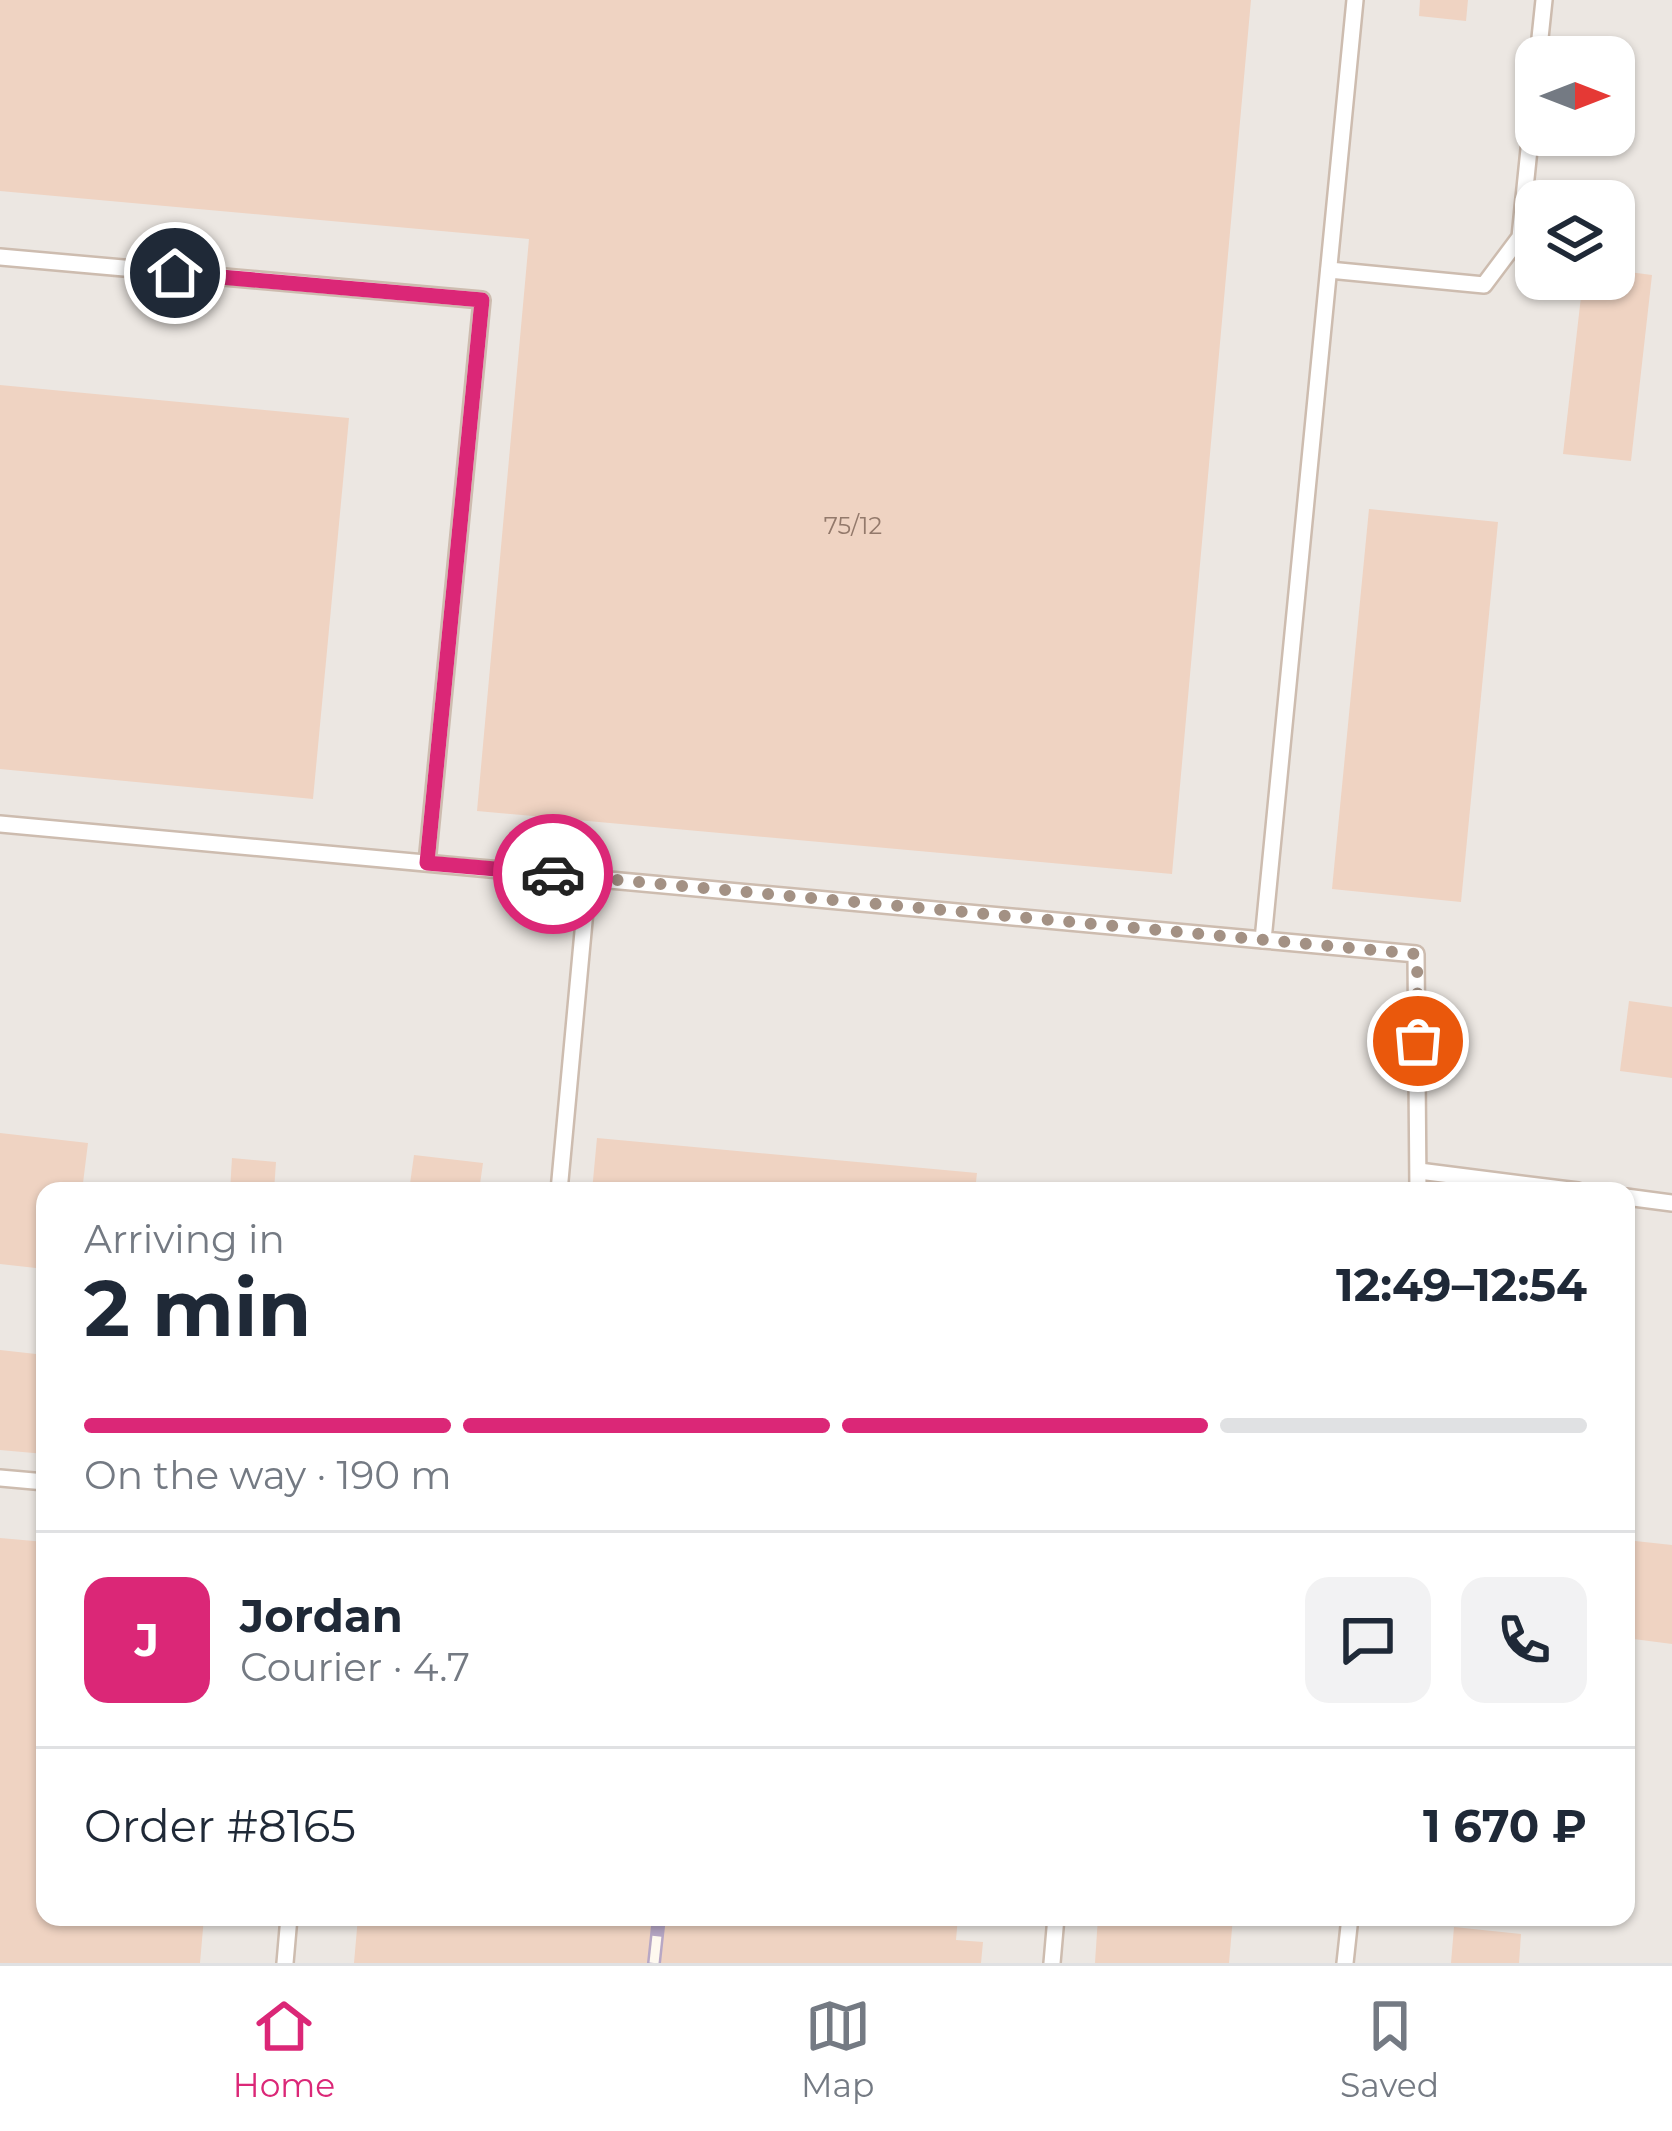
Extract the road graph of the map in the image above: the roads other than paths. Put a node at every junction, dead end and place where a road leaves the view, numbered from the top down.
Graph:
1 (1355, 0) edge
2 (1544, 0) edge
3 (1540, 36) edge
4 (1528, 156) edge
5 (0, 257) edge
6 (1329, 270) junction
7 (0, 824) edge
8 (427, 863) junction
9 (588, 878) junction
10 (1264, 940) junction
11 (1419, 1171) junction
12 (560, 1182) edge
13 (1418, 1182) edge
14 (1506, 1182) edge
15 (1635, 1198) edge
16 (1672, 1203) edge
17 (0, 1478) edge
18 (36, 1481) edge
19 (288, 1926) edge
20 (1055, 1926) edge
21 (1349, 1926) edge
22 (285, 1963) edge
23 (1052, 1963) edge
24 (1345, 1963) edge

1 - 6 lane
2 - 3 lane
4 - 6 lane
5 - 8 lane
6 - 10 lane
7 - 8 lane
8 - 9 lane
9 - 10 lane
9 - 12 lane
10 - 11 lane
11 - 13 lane
11 - 14 lane
15 - 16 lane
17 - 18 lane
19 - 22 lane
20 - 23 lane
21 - 24 lane

